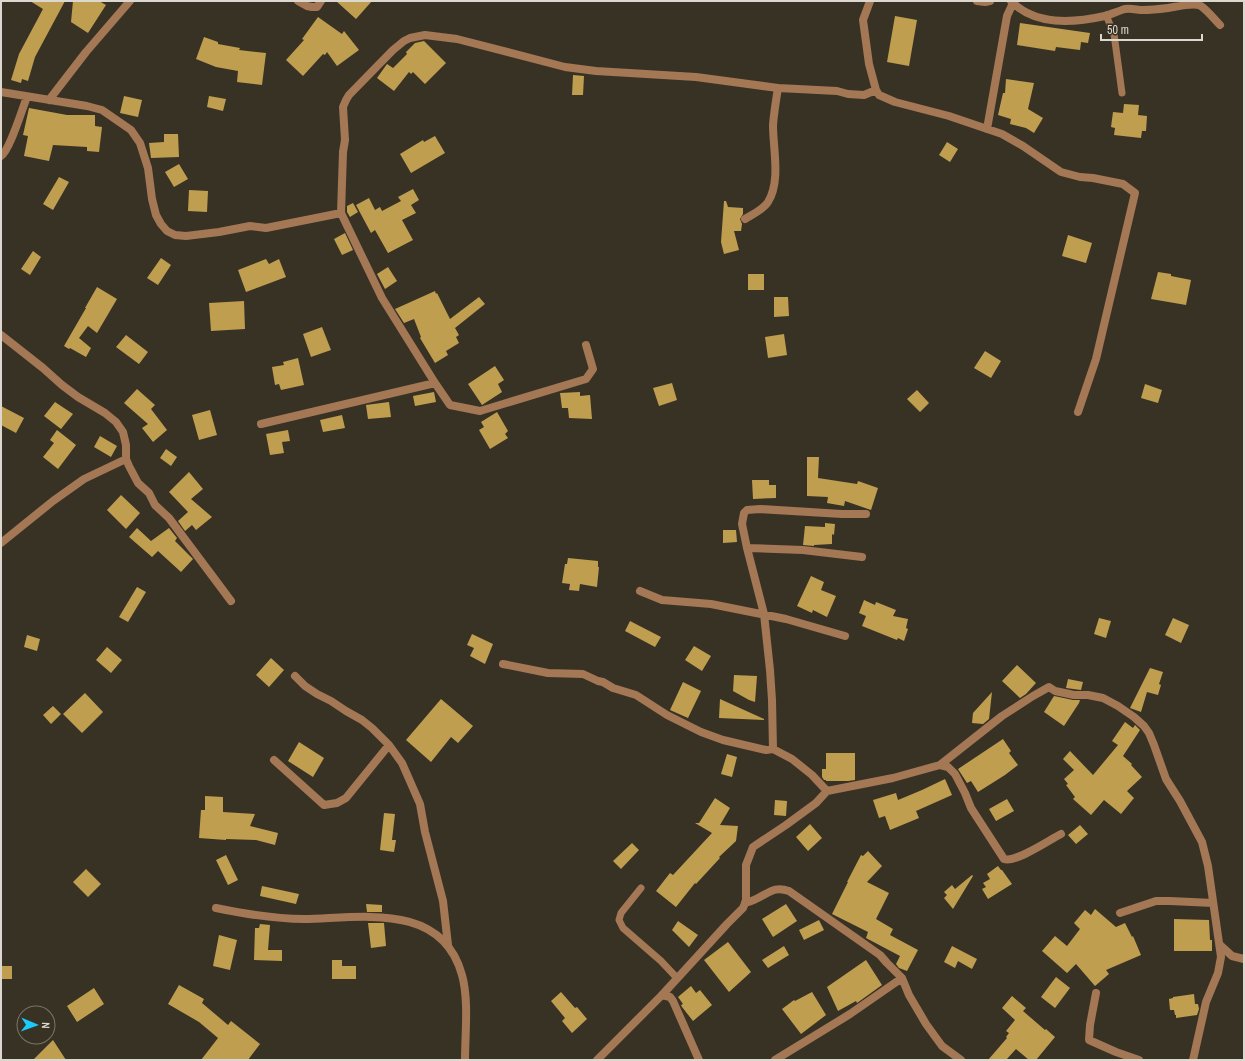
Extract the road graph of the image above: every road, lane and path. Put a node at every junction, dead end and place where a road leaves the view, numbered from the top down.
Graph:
1 (130, 1) edge
2 (298, 1) edge
3 (321, 1) edge
4 (870, 1) edge
5 (977, 1) edge
6 (990, 1) edge
7 (1012, 2) edge
8 (1106, 16) junction
9 (1220, 25) dead end
10 (778, 88) junction
11 (876, 90) junction
12 (1, 92) edge
13 (1122, 93) dead end
14 (27, 97) junction
15 (49, 100) junction
16 (987, 129) junction
17 (2, 158) edge
18 (341, 213) junction
19 (746, 218) dead end
20 (1, 335) edge
21 (586, 345) dead end
22 (435, 383) junction
23 (1078, 412) dead end
24 (261, 424) dead end
25 (126, 459) junction
26 (866, 514) dead end
27 (1, 543) edge
28 (747, 548) junction
29 (862, 557) dead end
30 (640, 591) dead end
31 (231, 601) dead end
32 (764, 614) junction
33 (845, 636) dead end
34 (504, 664) dead end
35 (295, 676) dead end
36 (389, 745) junction
37 (773, 749) junction
38 (274, 760) dead end
39 (940, 765) junction
40 (827, 791) junction
41 (1061, 834) dead end
42 (641, 888) dead end
43 (745, 903) junction
44 (1213, 903) junction
45 (216, 908) dead end
46 (1120, 913) dead end
47 (448, 945) junction
48 (1220, 945) junction
49 (1244, 959) edge
50 (677, 978) junction
51 (902, 978) junction
52 (1096, 993) dead end
53 (662, 995) junction
54 (465, 1060) edge
55 (597, 1060) edge
56 (699, 1060) edge
57 (775, 1060) edge
58 (961, 1060) edge
59 (1140, 1060) edge
60 (1193, 1060) edge

1 - 15 street
2 - 3 street
4 - 11 street
5 - 6 street
7 - 8 street
7 - 16 street
8 - 9 street
8 - 13 lane
10 - 11 street
10 - 18 street
10 - 19 street
11 - 16 street
12 - 14 street
14 - 15 street
14 - 17 street
15 - 18 street
16 - 23 street
18 - 22 street
20 - 25 street
21 - 22 street
22 - 24 street
25 - 27 street
25 - 31 street
26 - 28 street
28 - 29 street
28 - 32 street
30 - 32 street
32 - 33 street
32 - 37 street
34 - 37 street
35 - 36 street
36 - 38 street
36 - 47 street
37 - 40 street
39 - 40 street
39 - 41 street
39 - 44 street
40 - 43 street
42 - 50 lane
43 - 50 street
43 - 51 street
44 - 46 street
44 - 48 street
45 - 47 street
47 - 54 street
48 - 49 street
48 - 60 street
50 - 53 street
51 - 57 street
51 - 58 street
52 - 59 street
53 - 55 street
53 - 56 street

